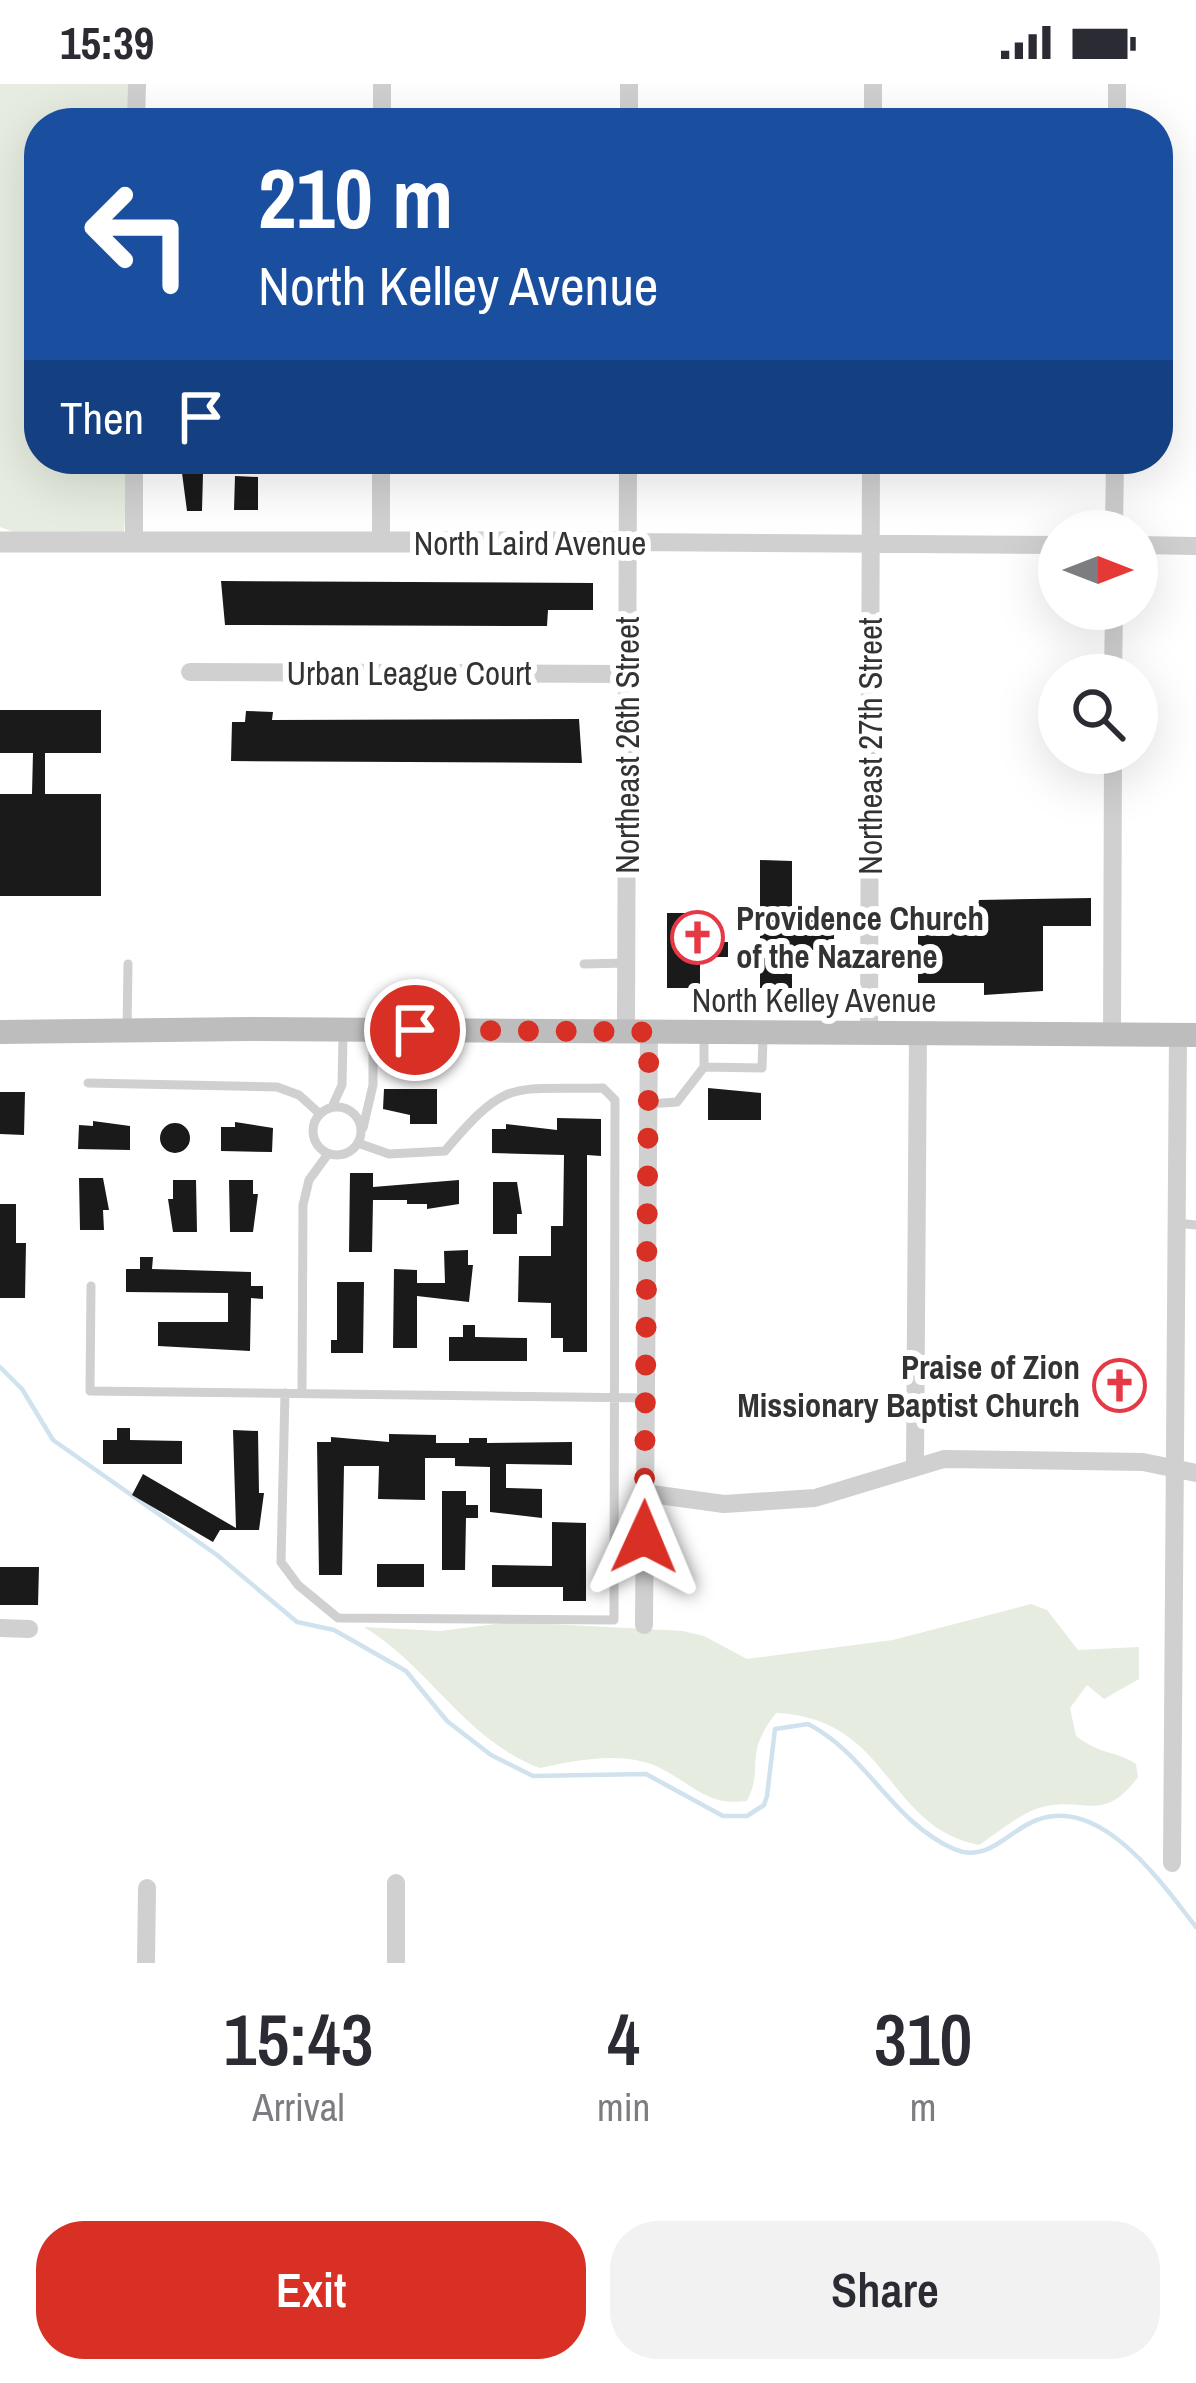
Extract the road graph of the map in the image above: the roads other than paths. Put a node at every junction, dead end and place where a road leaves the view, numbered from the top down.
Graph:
1 (134, 474) edge
2 (381, 474) edge
3 (628, 474) edge
4 (871, 474) edge
5 (1115, 474) edge
6 (1114, 510) edge
7 (0, 542) edge
8 (134, 542) junction
9 (627, 542) junction
10 (381, 543) junction
11 (871, 544) junction
12 (1038, 545) edge
13 (1158, 545) edge
14 (1196, 546) edge
15 (190, 673) dead end
16 (628, 674) junction
17 (1113, 774) edge
18 (626, 963) junction
19 (128, 964) dead end
20 (584, 964) dead end
21 (343, 1029) junction
22 (373, 1030) junction
23 (0, 1032) edge
24 (638, 1032) junction
25 (704, 1032) junction
26 (763, 1032) junction
27 (127, 1033) junction
28 (869, 1033) junction
29 (918, 1033) junction
30 (1112, 1035) junction
31 (1187, 1035) edge
32 (704, 1066) junction
33 (88, 1083) dead end
34 (648, 1104) junction
35 (332, 1107) junction
36 (320, 1114) junction
37 (360, 1138) junction
38 (328, 1154) junction
39 (1186, 1224) edge
40 (91, 1286) dead end
41 (285, 1393) junction
42 (302, 1393) junction
43 (615, 1397) junction
44 (646, 1398) junction
45 (915, 1465) junction
46 (1175, 1465) junction
47 (1196, 1473) edge
48 (644, 1493) junction
49 (644, 1625) dead end
50 (0, 1628) edge
51 (29, 1629) dead end
52 (1172, 1863) dead end
53 (396, 1882) dead end
54 (147, 1888) dead end
55 (146, 1963) edge
56 (396, 1963) edge

1 - 8 street
2 - 10 street
3 - 9 street, Northeast 26th Street
4 - 11 street, Northeast 27th Street
5 - 6 street
7 - 8 street, North Laird Avenue
8 - 10 street, North Laird Avenue
9 - 10 street, North Laird Avenue
9 - 11 street, North Laird Avenue
9 - 16 street, Northeast 26th Street
11 - 12 street, North Laird Avenue
11 - 28 street, Northeast 27th Street
13 - 14 street
15 - 16 street, Urban League Court
16 - 18 street, Northeast 26th Street
17 - 30 street
18 - 20 lane
18 - 24 street, Northeast 26th Street
19 - 27 lane
21 - 22 main road, North Kelley Avenue
21 - 27 main road, North Kelley Avenue
21 - 35 lane
22 - 24 main road, North Kelley Avenue
22 - 37 lane
23 - 27 main road, North Kelley Avenue
24 - 25 main road, North Kelley Avenue
24 - 34 street, Northeast 26th Street
25 - 26 main road, North Kelley Avenue
25 - 32 lane
26 - 28 main road, North Kelley Avenue
26 - 32 lane
28 - 29 main road, North Kelley Avenue
29 - 30 main road, North Kelley Avenue
29 - 45 street
30 - 31 main road, North Kelley Avenue
31 - 39 street
32 - 34 lane
33 - 36 lane
34 - 44 street, Northeast 26th Street
35 - 36 lane
35 - 37 lane
36 - 38 lane
37 - 38 lane
37 - 43 lane
38 - 42 lane
39 - 46 street
40 - 41 lane
41 - 42 lane
41 - 43 lane
42 - 43 lane
43 - 44 lane
44 - 48 street, Northeast 26th Street
45 - 46 street
45 - 48 street
46 - 47 street
46 - 52 street
48 - 49 street, Northeast 26th Street
50 - 51 street
53 - 56 street
54 - 55 street

